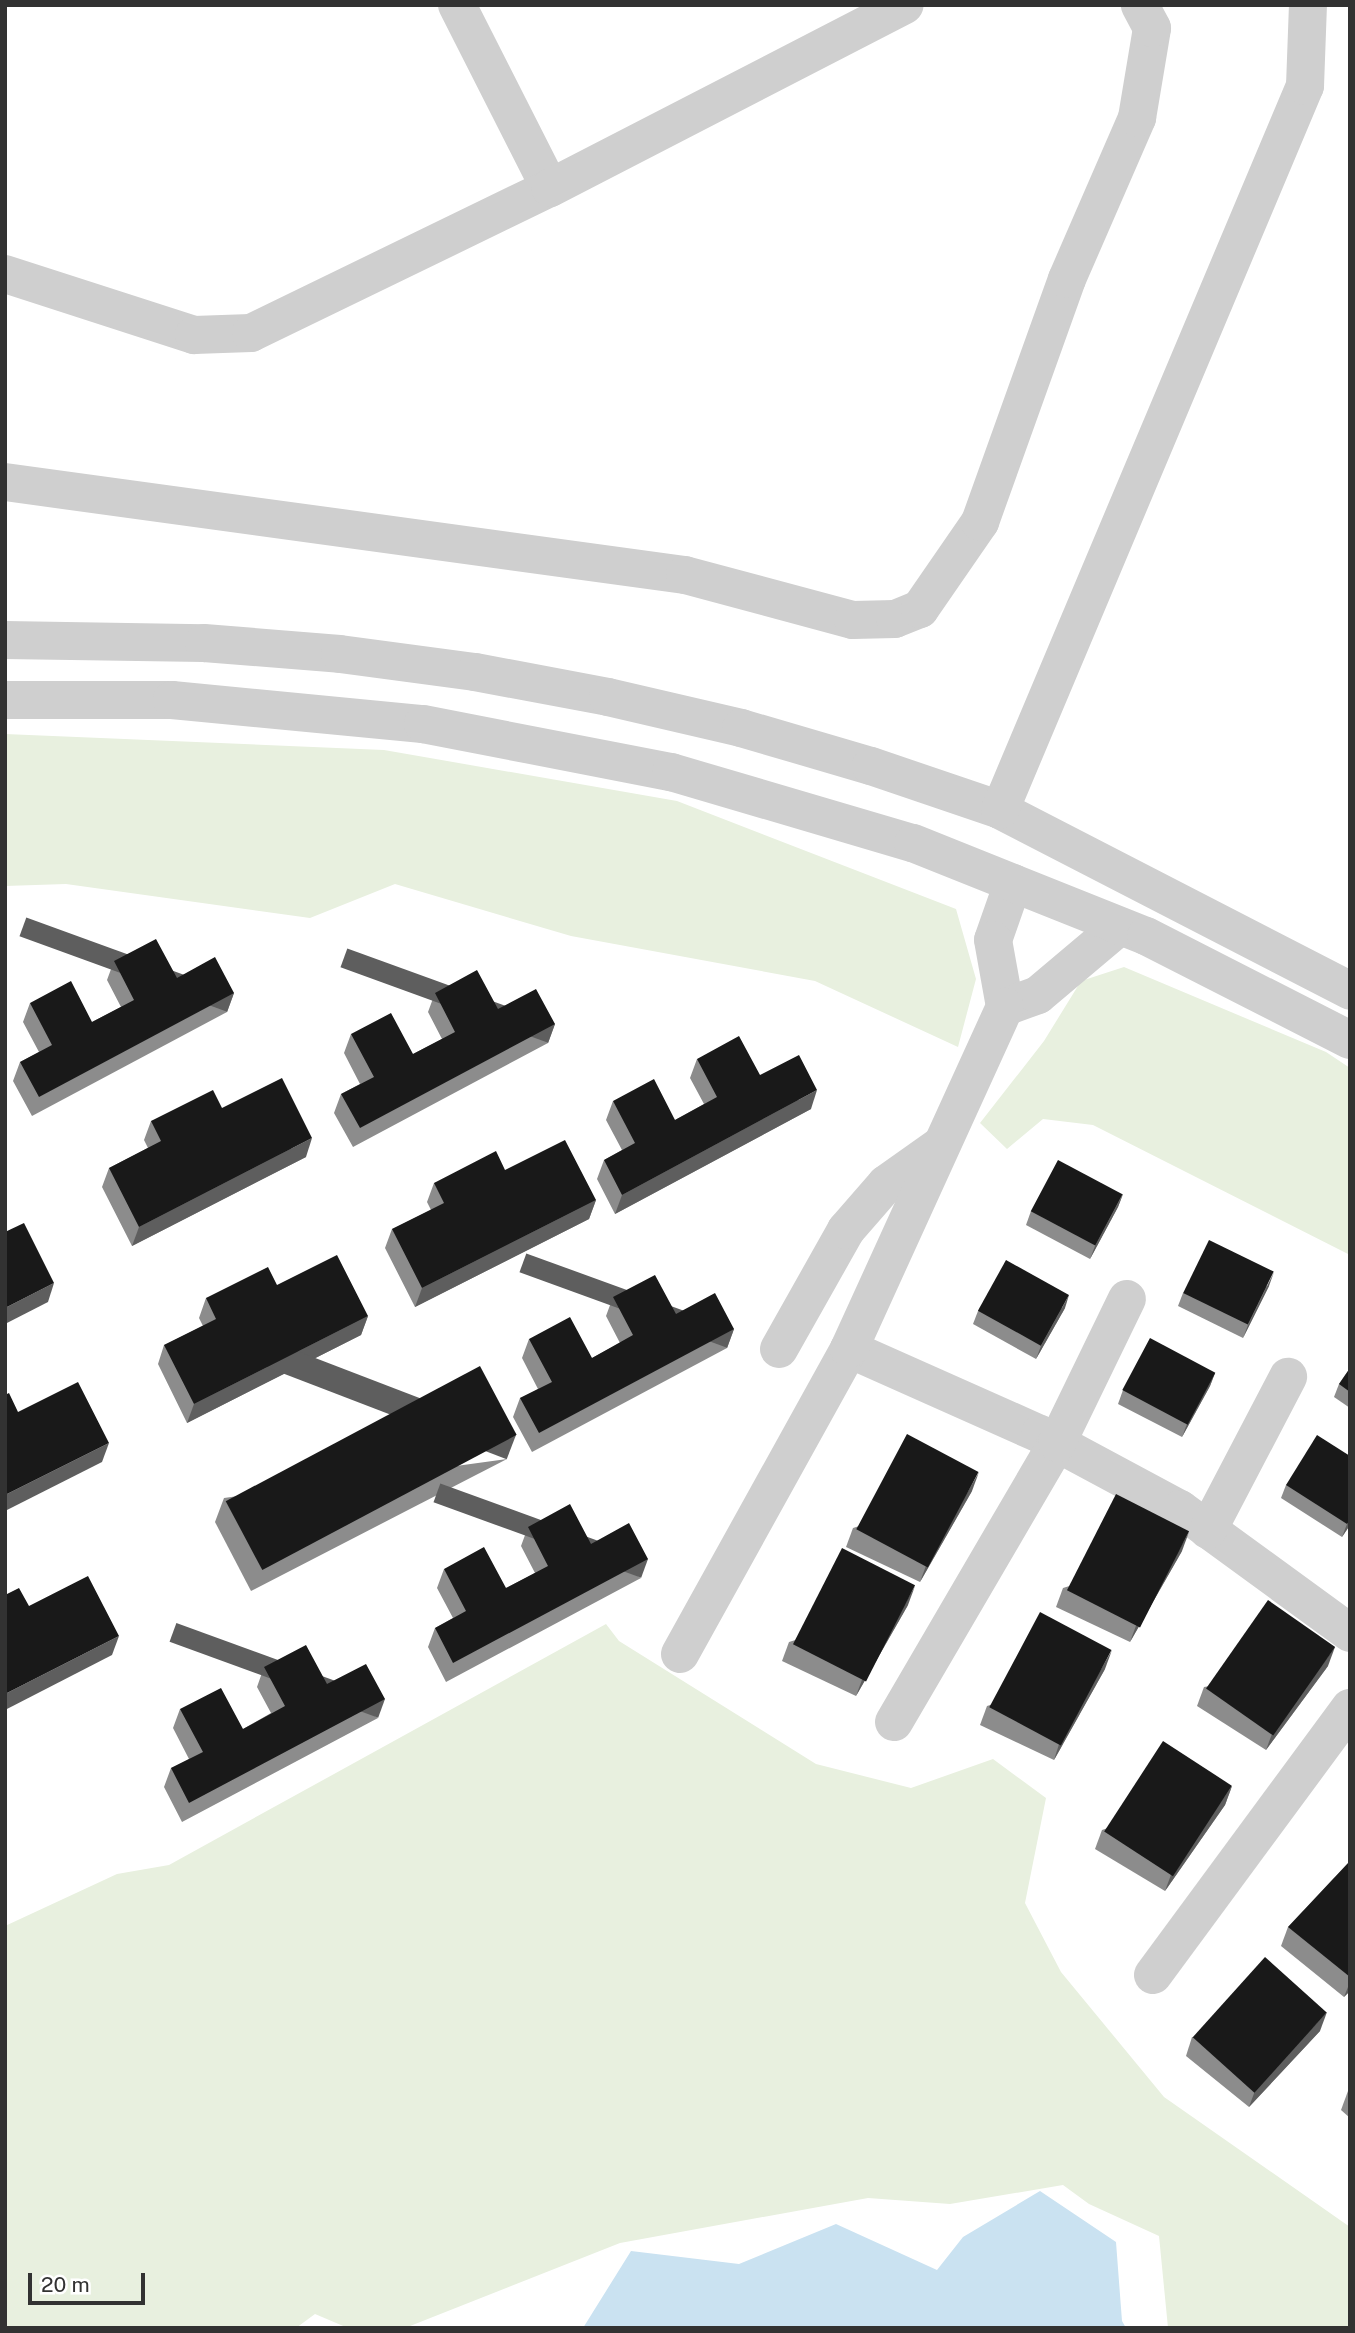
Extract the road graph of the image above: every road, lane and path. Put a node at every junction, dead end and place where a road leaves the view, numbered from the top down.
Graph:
1 (457, 5) edge
2 (905, 5) edge
3 (1140, 5) edge
4 (1308, 5) edge
5 (550, 188) junction
6 (5, 274) edge
7 (5, 482) edge
8 (5, 640) edge
9 (5, 701) edge
10 (1000, 810) junction
11 (1013, 883) junction
12 (1120, 926) junction
13 (1350, 991) edge
14 (1005, 1007) junction
15 (1350, 1040) edge
16 (942, 1145) junction
17 (1127, 1298) dead end
18 (779, 1349) dead end
19 (849, 1349) junction
20 (1288, 1377) dead end
21 (1057, 1443) junction
22 (1208, 1530) junction
23 (1348, 1628) edge
24 (680, 1654) dead end
25 (1350, 1708) edge
26 (894, 1722) dead end
27 (1153, 1975) dead end

1 - 5 street
2 - 5 street
3 - 7 street
4 - 10 street
5 - 6 street
8 - 10 street
9 - 11 street
10 - 13 street
11 - 12 street
11 - 14 street
12 - 14 street
12 - 15 street
14 - 16 street
16 - 18 street
16 - 19 street
17 - 21 street
19 - 21 street
19 - 24 street
20 - 22 street
21 - 22 street
21 - 26 street
22 - 23 street
25 - 27 street

